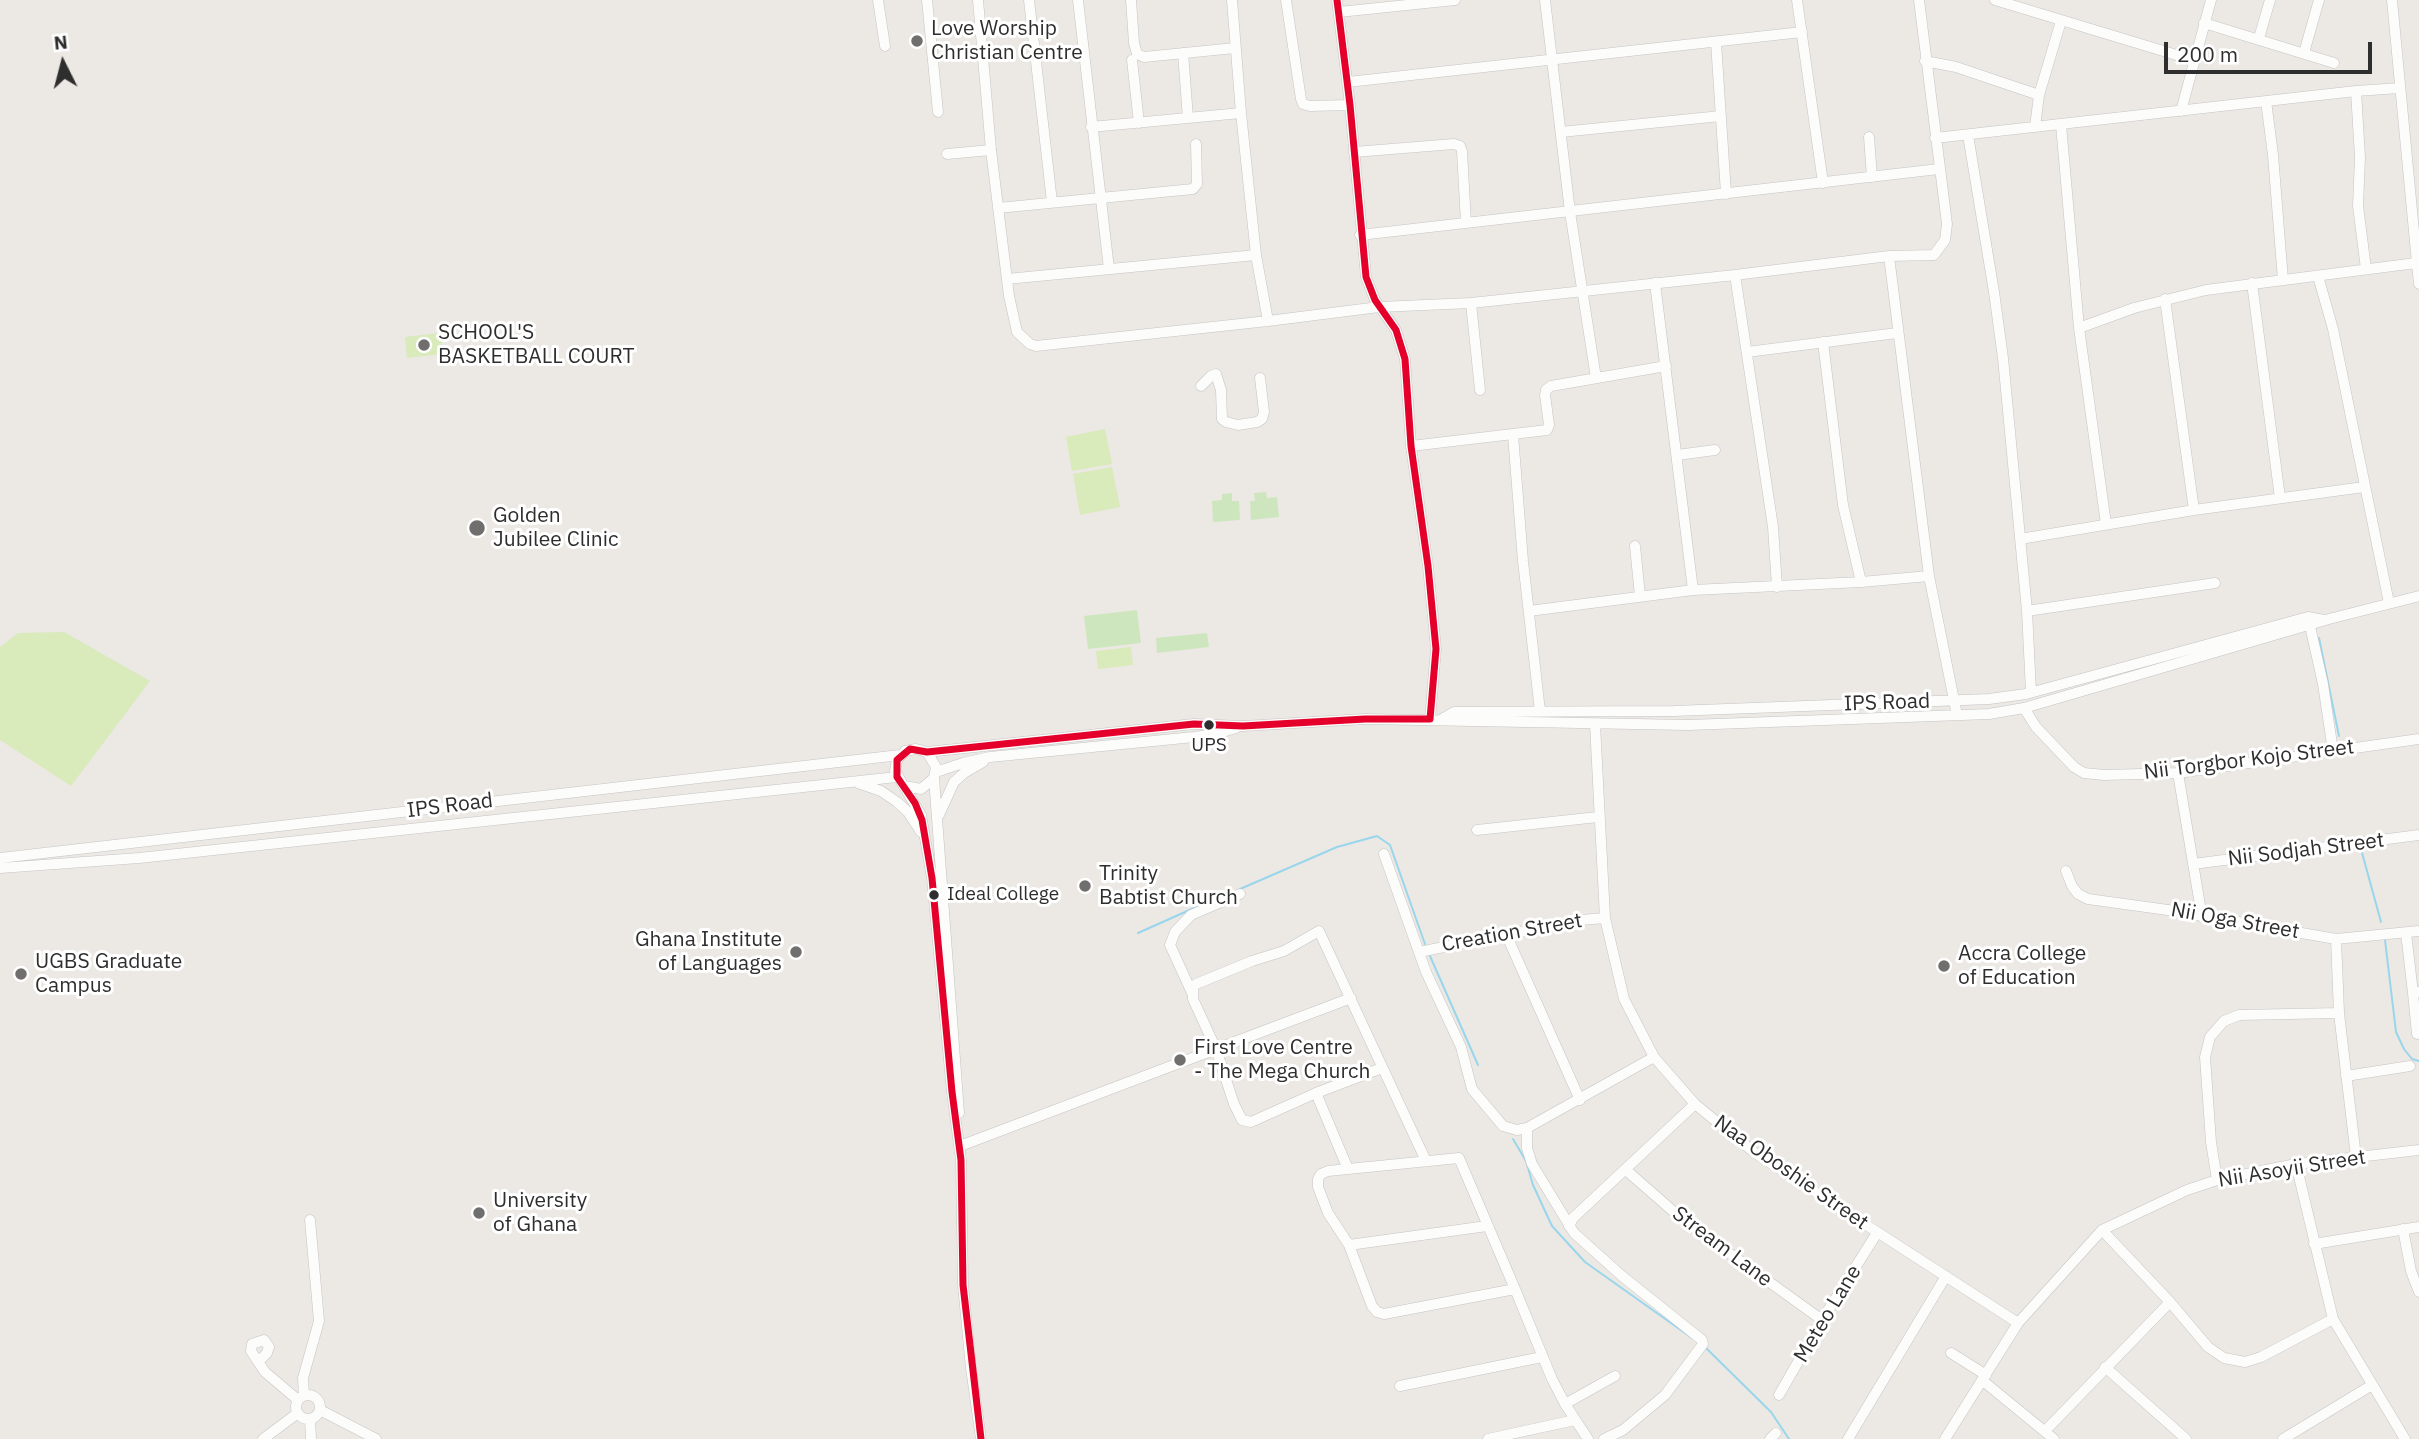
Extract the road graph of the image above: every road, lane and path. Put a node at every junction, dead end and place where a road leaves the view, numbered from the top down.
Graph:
1 (878, 0) edge
2 (927, 0) edge
3 (978, 0) edge
4 (1029, 0) edge
5 (1078, 0) edge
6 (1131, 0) edge
7 (1232, 0) edge
8 (1286, 0) edge
9 (1337, 0) edge
10 (1455, 0) edge
11 (1545, 0) edge
12 (1797, 0) edge
13 (1919, 0) edge
14 (1996, 0) edge
15 (2211, 0) edge
16 (2270, 0) edge
17 (2319, 0) edge
18 (2392, 0) edge
19 (1390, 4) edge
20 (1339, 12) junction
21 (2062, 21) junction
22 (2204, 23) junction
23 (1802, 32) junction
24 (2259, 38) junction
25 (1716, 42) junction
26 (886, 46) dead end
27 (1235, 48) junction
28 (1183, 53) junction
29 (2304, 53) junction
30 (1552, 59) junction
31 (1132, 60) dead end
32 (2193, 60) junction
33 (1925, 61) junction
34 (2334, 63) dead end
35 (1348, 82) junction
36 (2400, 88) junction
37 (2356, 91) junction
38 (2039, 95) junction
39 (2266, 101) junction
40 (1350, 104) junction
41 (2181, 111) junction
42 (938, 112) dead end
43 (1241, 113) junction
44 (1721, 116) junction
45 (1188, 118) junction
46 (1139, 123) junction
47 (2061, 125) junction
48 (1091, 127) junction
49 (2035, 127) junction
50 (1560, 132) junction
51 (1968, 135) junction
52 (1869, 137) dead end
53 (1935, 138) junction
54 (1196, 144) dead end
55 (991, 150) junction
56 (1354, 152) junction
57 (947, 154) dead end
58 (1939, 169) junction
59 (1872, 177) junction
60 (1823, 183) junction
61 (1726, 194) junction
62 (1101, 198) junction
63 (1052, 202) junction
64 (998, 208) junction
65 (1570, 212) junction
66 (1466, 223) junction
67 (1360, 235) junction
68 (1256, 255) junction
69 (1889, 256) junction
70 (2416, 263) junction
71 (1109, 269) junction
72 (2366, 269) junction
73 (1735, 275) junction
74 (2318, 276) junction
75 (1007, 279) junction
76 (2283, 280) junction
77 (1655, 283) junction
78 (2252, 283) junction
79 (2419, 284) edge
80 (1582, 291) junction
81 (2165, 299) junction
82 (1471, 303) junction
83 (1380, 307) junction
84 (1268, 321) junction
85 (2079, 328) junction
86 (1897, 333) junction
87 (1823, 342) junction
88 (1747, 352) junction
89 (1666, 366) junction
90 (1260, 378) dead end
91 (1596, 378) junction
92 (1201, 386) dead end
93 (1480, 390) dead end
94 (1513, 435) junction
95 (1411, 446) junction
96 (1715, 450) dead end
97 (1677, 455) junction
98 (2364, 487) junction
99 (2280, 498) junction
100 (2194, 510) junction
101 (2106, 524) junction
102 (2020, 539) junction
103 (1635, 546) dead end
104 (1929, 576) junction
105 (1861, 582) junction
106 (2216, 583) dead end
107 (1777, 587) junction
108 (1693, 590) junction
109 (1640, 596) junction
110 (2419, 596) edge
111 (2389, 603) junction
112 (1529, 611) junction
113 (2027, 611) junction
114 (2325, 621) junction
115 (2310, 625) junction
116 (2031, 692) junction
117 (1953, 700) junction
118 (2024, 708) junction
119 (1540, 711) junction
120 (1957, 715) junction
121 (1435, 720) junction
122 (1595, 724) junction
123 (1243, 726) junction
124 (2419, 739) edge
125 (2333, 751) junction
126 (928, 752) junction
127 (900, 755) junction
128 (990, 757) junction
129 (2178, 773) junction
130 (935, 775) junction
131 (897, 777) junction
132 (854, 781) junction
133 (904, 786) junction
134 (1598, 817) junction
135 (937, 819) junction
136 (1477, 830) dead end
137 (2419, 835) edge
138 (926, 838) junction
139 (1384, 854) dead end
140 (0, 858) edge
141 (2193, 864) junction
142 (0, 868) edge
143 (2066, 871) dead end
144 (1240, 894) dead end
145 (2202, 917) junction
146 (1605, 918) junction
147 (2419, 930) edge
148 (2406, 933) junction
149 (1506, 934) junction
150 (2336, 939) junction
151 (1419, 952) junction
152 (2416, 992) edge
153 (1192, 993) junction
154 (1351, 998) junction
155 (2339, 1013) junction
156 (2417, 1034) dead end
157 (1216, 1049) junction
158 (1654, 1057) junction
159 (2410, 1066) dead end
160 (1382, 1068) junction
161 (2346, 1076) junction
162 (1316, 1093) junction
163 (1580, 1100) junction
164 (1695, 1104) junction
165 (957, 1128) junction
166 (1527, 1128) junction
167 (960, 1146) junction
168 (2419, 1150) edge
169 (2356, 1157) junction
170 (1426, 1161) junction
171 (2296, 1164) junction
172 (1348, 1169) junction
173 (1626, 1170) junction
174 (2217, 1180) junction
175 (310, 1220) dead end
176 (1487, 1226) junction
177 (1569, 1226) junction
178 (2419, 1227) edge
179 (2403, 1229) junction
180 (2102, 1230) junction
181 (1877, 1233) junction
182 (2314, 1244) junction
183 (1349, 1245) junction
184 (1946, 1276) junction
185 (1515, 1289) junction
186 (2419, 1292) edge
187 (2170, 1302) junction
188 (2333, 1319) junction
189 (1822, 1320) junction
190 (2018, 1323) junction
191 (1951, 1353) dead end
192 (1542, 1357) junction
193 (258, 1362) dead end
194 (2105, 1367) junction
195 (1615, 1376) dead end
196 (1984, 1378) junction
197 (2372, 1385) junction
198 (1400, 1387) dead end
199 (1779, 1395) dead end
200 (301, 1398) junction
201 (1565, 1404) junction
202 (320, 1410) junction
203 (298, 1413) junction
204 (310, 1419) junction
205 (1575, 1420) junction
206 (2045, 1431) junction
207 (1625, 1435) edge
208 (263, 1439) edge
209 (311, 1439) edge
210 (376, 1439) edge
211 (981, 1439) edge
212 (1488, 1439) edge
213 (1588, 1439) edge
214 (1604, 1439) edge
215 (1848, 1439) edge
216 (1945, 1439) edge
217 (2054, 1439) edge
218 (2186, 1439) edge
219 (2283, 1439) edge
220 (2405, 1439) edge

1 - 26 street
2 - 42 street
3 - 55 street
4 - 63 street
5 - 48 street
6 - 28 street
7 - 27 street
8 - 40 street
9 - 20 street
10 - 19 street
11 - 30 street
12 - 23 street
13 - 33 street
14 - 21 street
15 - 22 street
16 - 24 street
17 - 29 street
18 - 36 street
19 - 20 street
20 - 35 street
21 - 32 street
21 - 38 street
22 - 24 street
22 - 32 street
23 - 25 street
23 - 60 street
24 - 29 street
25 - 30 street
25 - 44 street
27 - 28 street
27 - 43 street
28 - 45 street
29 - 34 street
30 - 35 street
30 - 50 street
31 - 46 street
32 - 41 street
33 - 38 street
33 - 53 street
35 - 40 street
36 - 37 street
36 - 70 street
37 - 39 street
37 - 72 street
38 - 49 street
39 - 41 street
39 - 76 street
40 - 56 street
41 - 47 street
43 - 45 street
43 - 68 street
44 - 50 street
44 - 61 street
45 - 46 street
46 - 48 street
47 - 49 street
47 - 85 street
48 - 62 street
49 - 51 street
50 - 65 street
51 - 53 street
51 - 102 street
52 - 59 street
53 - 58 street
54 - 62 street
55 - 57 street
55 - 64 street
56 - 66 street
56 - 67 street
58 - 59 street
58 - 69 street
59 - 60 street
60 - 61 street
61 - 65 street
62 - 63 street
62 - 71 street
63 - 64 street
64 - 75 street
65 - 66 street
65 - 80 street
66 - 67 street
67 - 83 street
68 - 71 street
68 - 84 street
69 - 73 street
69 - 86 street
70 - 72 street
70 - 79 street
71 - 75 street
72 - 74 street
73 - 77 street
73 - 88 street
74 - 76 street
74 - 98 street
75 - 84 street
76 - 78 street
77 - 80 street
77 - 89 street
78 - 81 street
78 - 99 street
80 - 82 street
80 - 91 street
81 - 85 street
81 - 100 street
82 - 83 street
82 - 93 street
83 - 84 street
83 - 95 street
85 - 101 street
86 - 87 street
86 - 104 street
87 - 88 street
87 - 105 street
88 - 107 street
89 - 91 street
89 - 97 street
90 - 92 street
91 - 94 street
94 - 95 street
94 - 112 street
95 - 121 street
96 - 97 street
97 - 108 street
98 - 99 street
98 - 111 street
99 - 100 street
100 - 101 street
101 - 102 street
102 - 113 street
103 - 109 street
104 - 105 street
104 - 117 street
105 - 107 street
106 - 113 street
107 - 108 street
108 - 109 street
109 - 112 street
110 - 111 street, IPS Road
111 - 114 street, IPS Road
112 - 119 street
113 - 116 street
114 - 115 street, IPS Road
114 - 116 street, IPS Road
115 - 118 street, IPS Road
115 - 125 street
116 - 117 street, IPS Road
117 - 119 street, IPS Road
117 - 120 street
118 - 120 street, IPS Road
118 - 129 street, Nii Torgbor Kojo Street
119 - 121 street, IPS Road
120 - 122 street, IPS Road
121 - 122 street, IPS Road
121 - 123 street, IPS Road
122 - 134 street, Naa Oboshie Street
123 - 126 street, IPS Road
123 - 128 street, IPS Road
124 - 125 street, Nii Torgbor Kojo Street
125 - 129 street, Nii Torgbor Kojo Street
126 - 127 street
126 - 130 street
127 - 131 street
127 - 140 street, IPS Road
128 - 130 street, IPS Road
128 - 135 street
129 - 141 street
130 - 133 street
130 - 135 street
131 - 132 street
131 - 133 street
132 - 138 street
132 - 142 street
133 - 138 street
134 - 136 street
134 - 146 street, Naa Oboshie Street
135 - 165 street
137 - 141 street, Nii Sodjah Street
138 - 165 street
139 - 151 street
141 - 145 street
143 - 145 street, Nii Oga Street
144 - 153 street
145 - 150 street, Nii Oga Street
146 - 149 street, Creation Street
146 - 158 street, Naa Oboshie Street
147 - 148 street, Nii Oga Street
148 - 150 street, Nii Oga Street
148 - 152 street
149 - 151 street, Creation Street
149 - 163 street
150 - 155 street
151 - 166 street
152 - 156 street
153 - 154 street
153 - 157 street
154 - 157 street
154 - 160 street
155 - 161 street
155 - 174 street
157 - 162 street
157 - 167 street
158 - 163 street
158 - 164 street, Naa Oboshie Street
159 - 161 street
160 - 162 street
160 - 170 street
161 - 169 street
162 - 172 street
163 - 166 street
164 - 173 street
164 - 181 street, Naa Oboshie Street
165 - 167 street
166 - 177 street
167 - 211 street
168 - 169 street, Nii Asoyii Street
169 - 171 street, Nii Asoyii Street
170 - 172 street
170 - 176 street
171 - 174 street, Nii Asoyii Street
171 - 182 street
172 - 183 street
173 - 177 street
173 - 189 street, Stream Lane
174 - 180 street, Nii Asoyii Street
175 - 200 street
176 - 183 street
176 - 185 street
177 - 207 street
178 - 179 street
179 - 182 street
179 - 186 street
180 - 187 street
180 - 190 street, Nii Asoyii Street
181 - 184 street, Naa Oboshie Street
181 - 189 street, Meteo Lane
182 - 188 street
183 - 185 street
184 - 190 street, Naa Oboshie Street
184 - 215 street
185 - 192 street
187 - 188 street
187 - 194 street
188 - 197 street
189 - 199 street, Meteo Lane
190 - 196 street, Nii Asoyii Street
191 - 196 street
192 - 198 street
192 - 201 street
193 - 200 street
194 - 206 street
194 - 218 street
195 - 201 street
196 - 206 street
196 - 216 street, Nii Asoyii Street
197 - 219 street
197 - 220 street
200 - 202 street
200 - 203 street
201 - 205 street
202 - 204 street
202 - 210 street
203 - 204 street
203 - 208 street
204 - 209 street
205 - 212 street
205 - 213 street
206 - 217 street
207 - 214 street

